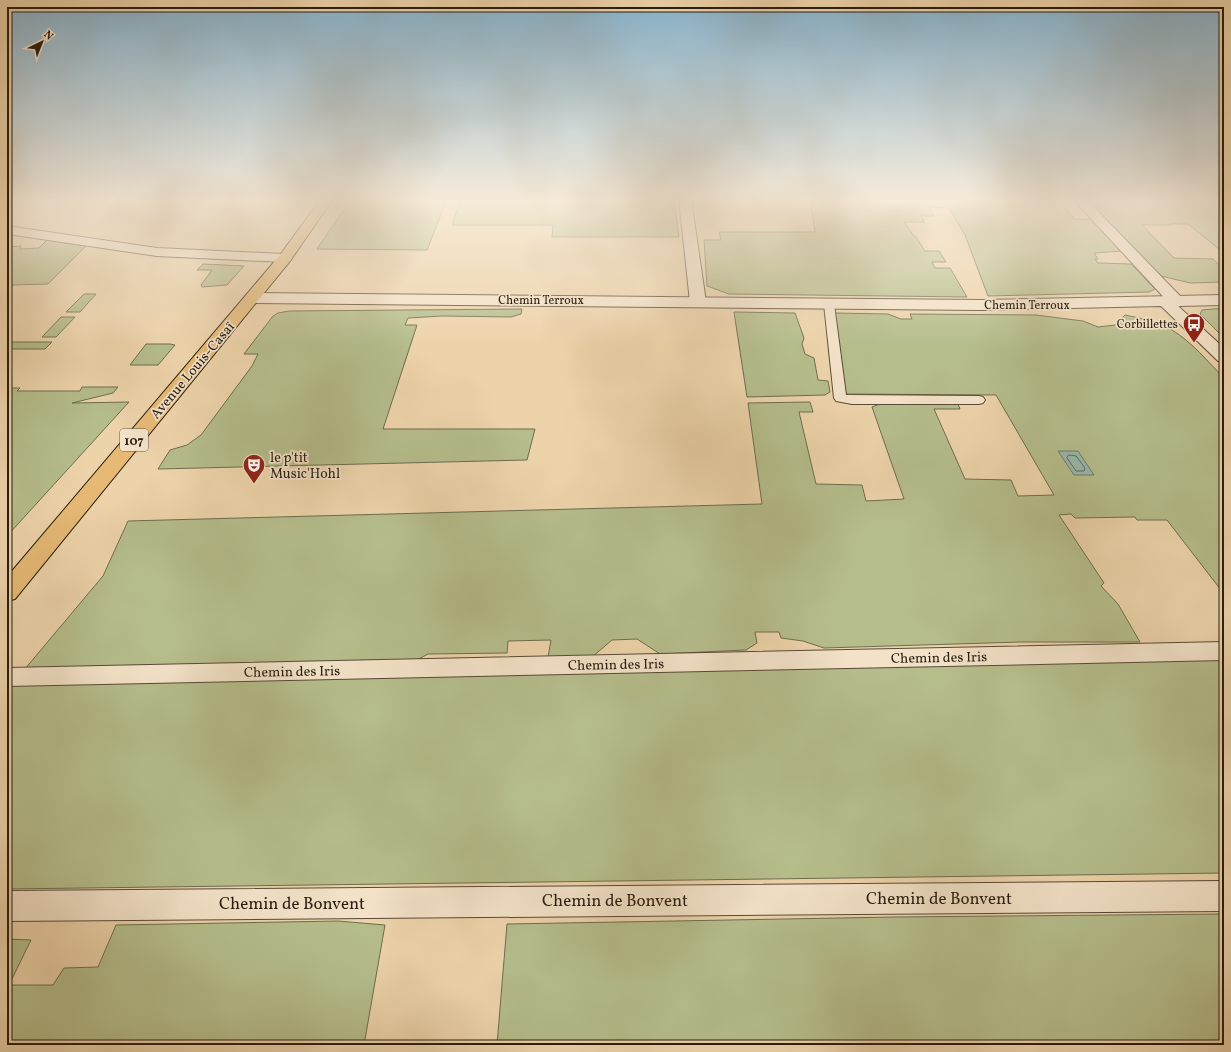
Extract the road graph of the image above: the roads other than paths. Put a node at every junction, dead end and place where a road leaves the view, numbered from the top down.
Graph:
1 (130, 248) edge
2 (292, 248) edge
3 (691, 248) edge
4 (1123, 248) edge
5 (285, 258) junction
6 (252, 298) junction
7 (1224, 300) edge
8 (698, 302) junction
9 (1171, 302) junction
10 (829, 304) junction
11 (1224, 357) edge
12 (979, 400) dead end
13 (7, 593) edge
14 (1224, 651) edge
15 (7, 677) edge
16 (1224, 896) edge
17 (7, 906) edge

1 - 5 street
2 - 5 main road, Avenue Louis-Casaï / 107
3 - 8 street
4 - 9 street
5 - 6 main road, Avenue Louis-Casaï / 107
6 - 8 street, Chemin Terroux
6 - 13 main road, Avenue Louis-Casaï / 107
7 - 9 street, Chemin Terroux
8 - 10 street, Chemin Terroux
9 - 10 street, Chemin Terroux
9 - 11 street
10 - 12 lane
14 - 15 street, Chemin des Iris
16 - 17 street, Chemin de Bonvent

